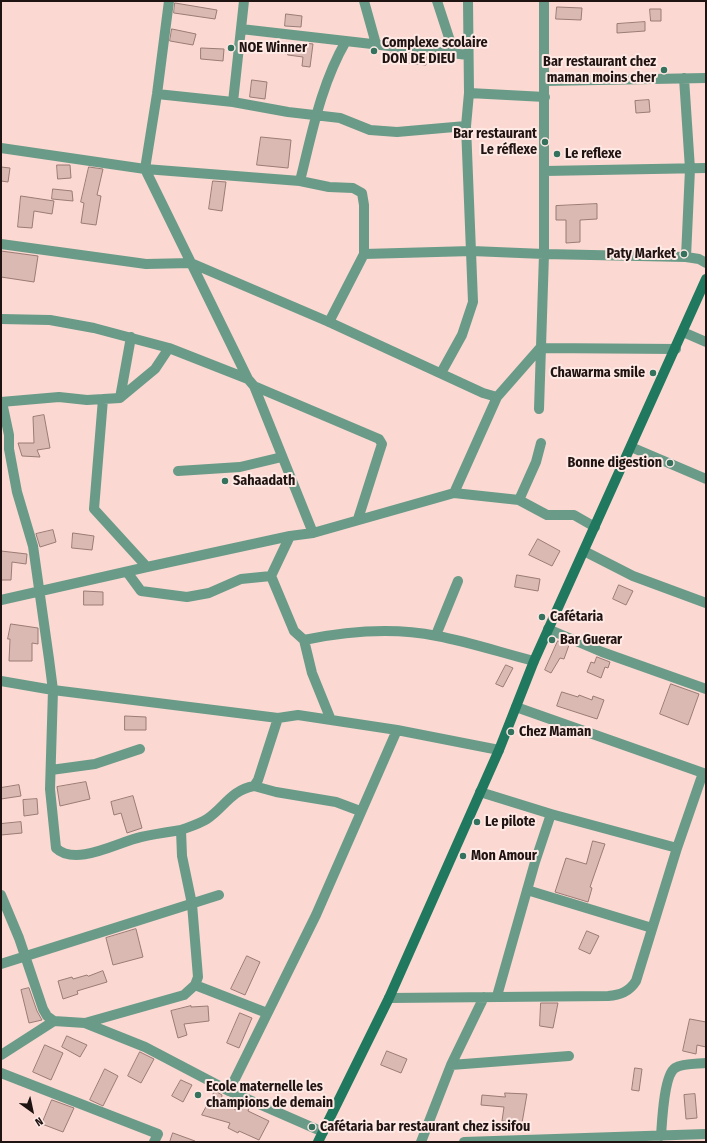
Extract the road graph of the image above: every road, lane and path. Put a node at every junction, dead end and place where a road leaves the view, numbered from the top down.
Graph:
1 (169, 1) edge
2 (244, 1) edge
3 (364, 1) edge
4 (437, 1) edge
5 (468, 1) edge
6 (544, 1) edge
7 (241, 29) junction
8 (346, 41) junction
9 (376, 44) junction
10 (454, 53) junction
11 (468, 55) junction
12 (684, 78) junction
13 (706, 78) edge
14 (545, 81) junction
15 (469, 93) junction
16 (157, 94) junction
17 (544, 97) junction
18 (233, 102) junction
19 (316, 116) junction
20 (466, 126) junction
21 (1, 148) edge
22 (706, 168) edge
23 (145, 169) junction
24 (690, 169) junction
25 (545, 171) junction
26 (300, 181) junction
27 (1, 244) edge
28 (472, 251) junction
29 (364, 254) junction
30 (544, 254) junction
31 (686, 257) junction
32 (191, 262) junction
33 (706, 264) edge
34 (706, 279) edge
35 (1, 319) edge
36 (329, 322) junction
37 (683, 332) junction
38 (131, 337) junction
39 (706, 342) edge
40 (169, 348) junction
41 (540, 348) junction
42 (676, 349) junction
43 (441, 373) junction
44 (251, 382) junction
45 (497, 397) junction
46 (103, 398) junction
47 (120, 398) junction
48 (1, 402) edge
49 (539, 409) dead end
50 (541, 443) dead end
51 (631, 447) junction
52 (282, 457) junction
53 (178, 472) dead end
54 (706, 479) edge
55 (454, 493) junction
56 (520, 500) junction
57 (358, 519) junction
58 (595, 527) junction
59 (313, 533) junction
60 (290, 536) junction
61 (584, 551) junction
62 (146, 567) junction
63 (127, 572) junction
64 (271, 576) junction
65 (458, 581) dead end
66 (40, 593) junction
67 (1, 600) edge
68 (706, 604) edge
69 (548, 629) junction
70 (436, 636) junction
71 (304, 640) junction
72 (534, 661) junction
73 (1, 681) edge
74 (706, 689) edge
75 (53, 690) junction
76 (516, 707) junction
77 (278, 718) junction
78 (331, 720) junction
79 (397, 730) junction
80 (140, 749) dead end
81 (499, 750) junction
82 (51, 770) junction
83 (705, 773) edge
84 (254, 786) junction
85 (480, 792) junction
86 (360, 811) junction
87 (551, 814) junction
88 (181, 830) junction
89 (677, 848) junction
90 (527, 890) junction
91 (1, 895) edge
92 (219, 895) dead end
93 (192, 904) junction
94 (652, 928) junction
95 (26, 956) junction
96 (1, 964) edge
97 (194, 985) junction
98 (497, 996) junction
99 (484, 997) junction
100 (389, 998) junction
101 (268, 1013) junction
102 (54, 1021) junction
103 (85, 1023) junction
104 (1, 1055) edge
105 (569, 1056) dead end
106 (706, 1063) edge
107 (451, 1065) junction
108 (1, 1073) edge
109 (229, 1091) junction
110 (323, 1132) junction
111 (706, 1134) edge
112 (660, 1136) junction
113 (644, 1139) edge
114 (573, 1140) edge
115 (498, 1141) edge
116 (154, 1142) edge
117 (318, 1142) edge
118 (421, 1142) edge
119 (464, 1142) edge

1 - 16 street
2 - 7 street
3 - 9 street
4 - 10 street
5 - 11 street
6 - 14 street
7 - 8 street
7 - 18 street
8 - 9 street
8 - 19 street
9 - 10 street
10 - 11 street
11 - 15 street
12 - 13 street
12 - 14 street
12 - 24 street
14 - 17 street
15 - 17 street
15 - 20 street
16 - 18 street
16 - 23 street
17 - 25 street
18 - 19 street
19 - 20 street
19 - 26 street
20 - 28 street
21 - 23 street
22 - 24 street
23 - 26 street
23 - 32 street
24 - 25 street
24 - 31 street
25 - 30 street
26 - 29 street
27 - 32 street
28 - 29 street
28 - 30 street
28 - 43 street
29 - 36 street
30 - 31 street
30 - 41 street
31 - 33 street
32 - 36 street
32 - 44 street
34 - 37 main road
35 - 38 street
36 - 43 street
37 - 39 street
37 - 42 main road
38 - 40 street
38 - 47 street
40 - 44 street
40 - 47 street
41 - 42 street
41 - 45 street
41 - 49 street
42 - 51 main road
43 - 45 street
44 - 52 street
44 - 57 street
45 - 55 street
46 - 47 street
46 - 48 street
46 - 62 street
48 - 66 street
50 - 56 street
51 - 54 street
51 - 58 main road
52 - 53 street
52 - 59 street
55 - 56 street
55 - 57 street
56 - 58 street
57 - 59 street
58 - 61 main road
59 - 60 street
60 - 62 street
60 - 64 street
61 - 68 street
61 - 69 main road
62 - 63 street
63 - 64 street
63 - 66 street
64 - 71 street
65 - 70 street
66 - 67 street
66 - 75 street
69 - 72 main road
69 - 74 street
70 - 71 street
70 - 72 street
71 - 78 street
72 - 76 main road
73 - 75 street
75 - 77 street
75 - 82 street
76 - 81 main road
76 - 83 street
77 - 78 street
77 - 84 street
78 - 79 street
79 - 81 street
79 - 86 street
80 - 82 street
81 - 85 main road
82 - 88 street
83 - 89 street
84 - 86 street
84 - 88 street
85 - 87 street
85 - 100 main road
86 - 101 street
87 - 89 street
87 - 90 street
88 - 93 street
89 - 94 street
90 - 94 street
90 - 98 street
91 - 95 street
92 - 93 street
93 - 95 street
93 - 97 street
94 - 98 street
95 - 96 street
95 - 102 street
97 - 101 street
97 - 103 street
98 - 99 street
99 - 100 street
99 - 107 street
100 - 110 main road
101 - 109 street
102 - 103 street
102 - 104 street
103 - 109 street
105 - 107 street
106 - 112 street
107 - 118 street
108 - 116 street
109 - 110 street
110 - 117 main road
111 - 112 street
112 - 113 street
113 - 114 street
114 - 115 street
115 - 119 street

